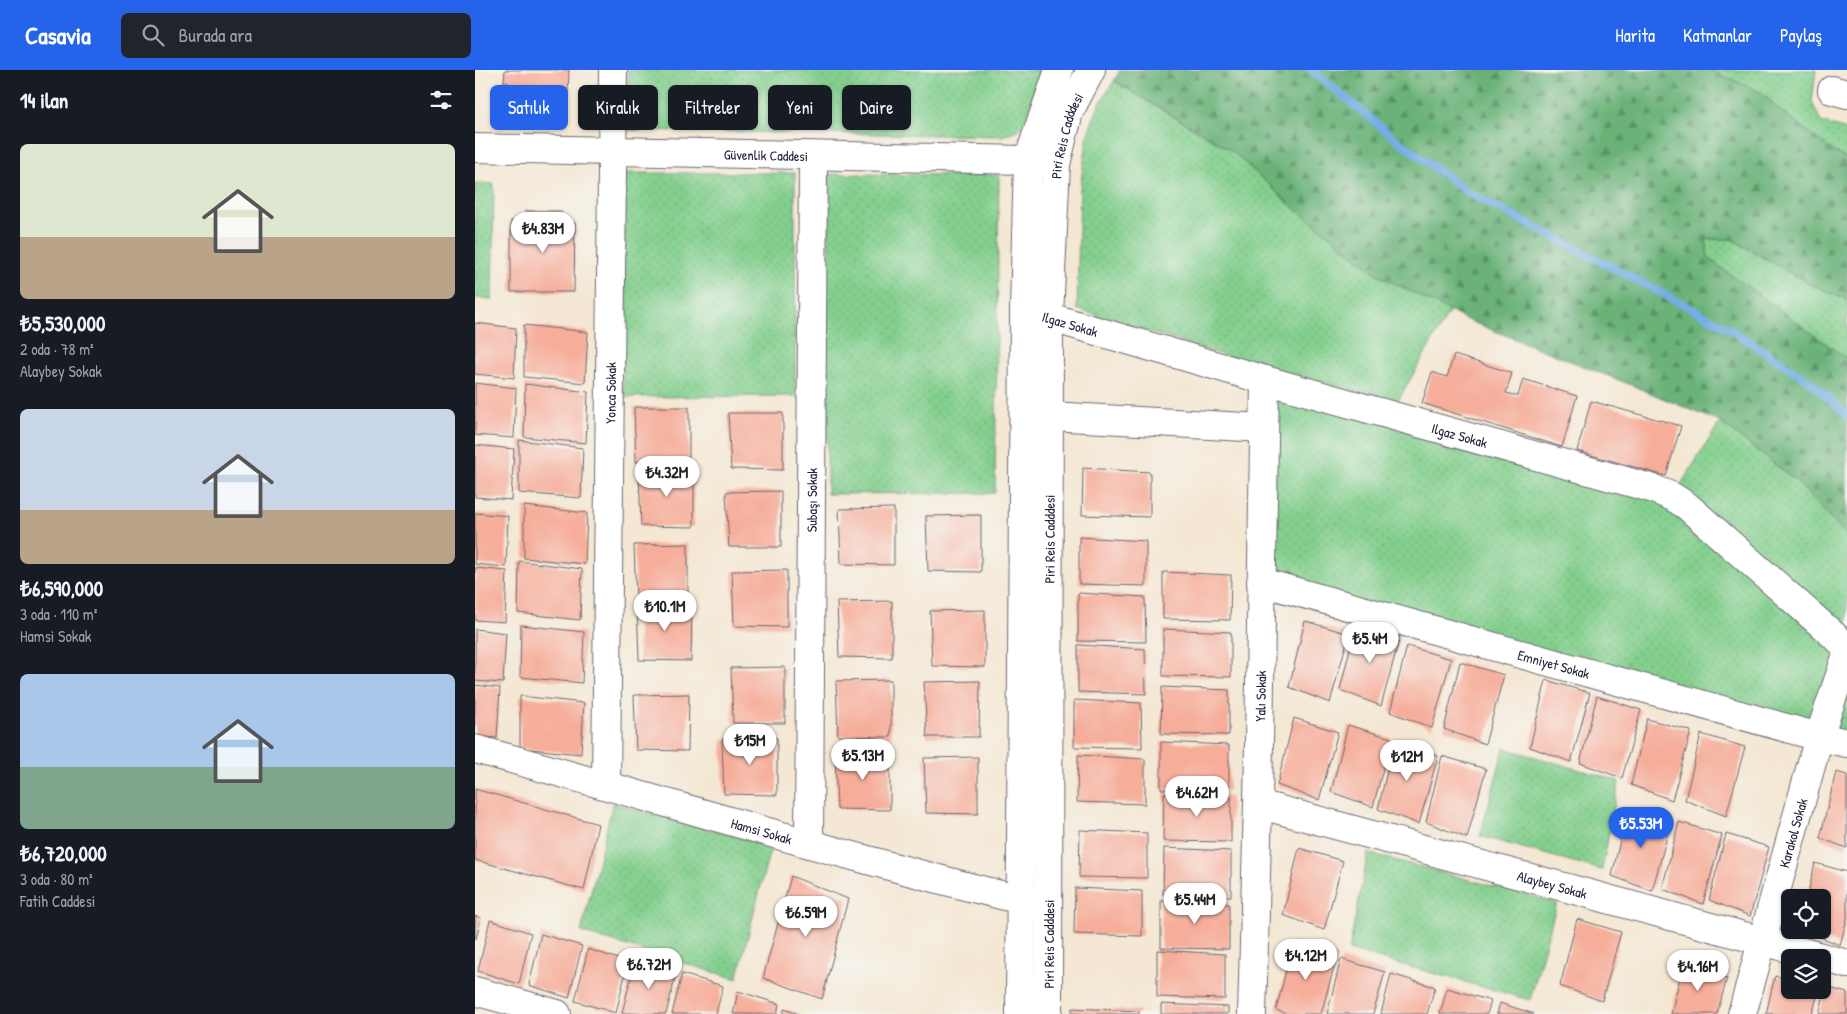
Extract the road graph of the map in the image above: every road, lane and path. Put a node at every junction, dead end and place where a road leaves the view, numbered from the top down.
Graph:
1 (613, 70) edge
2 (1059, 70) edge
3 (1091, 70) edge
4 (475, 148) edge
5 (611, 152) junction
6 (813, 156) junction
7 (1028, 160) junction
8 (1056, 164) junction
9 (1036, 313) junction
10 (1265, 380) junction
11 (1050, 416) junction
12 (1263, 428) junction
13 (1261, 582) junction
14 (1847, 647) edge
15 (1847, 654) edge
16 (1819, 737) junction
17 (1847, 743) edge
18 (475, 749) edge
19 (606, 785) junction
20 (1258, 804) junction
21 (809, 844) junction
22 (1021, 900) junction
23 (1048, 906) junction
24 (1763, 940) junction
25 (1847, 964) edge
26 (475, 991) edge
27 (557, 1014) edge
28 (1020, 1014) edge
29 (1048, 1014) edge
30 (1253, 1014) edge
31 (1742, 1014) edge

1 - 5 street, Yonca Sokak
2 - 7 street, Piri Reis Cadddesi
3 - 8 street, Piri Reis Cadddesi
4 - 5 street, Güvenlik Caddesi
5 - 6 street, Güvenlik Caddesi
5 - 19 street, Yonca Sokak
6 - 7 street, Güvenlik Caddesi
6 - 21 street, Subaşı Sokak
7 - 8 street, Güvenlik Caddesi
7 - 9 street, Piri Reis Cadddesi
8 - 9 street, Piri Reis Cadddesi
9 - 10 street, Ilgaz Sokak
9 - 11 street, Piri Reis Cadddesi
9 - 22 street, Piri Reis Cadddesi
10 - 12 street, Yalı Sokak
10 - 14 street, Ilgaz Sokak
11 - 12 street
11 - 23 street, Piri Reis Cadddesi
12 - 13 street, Yalı Sokak
13 - 16 street, Emniyet Sokak
13 - 20 street, Yalı Sokak
15 - 16 street, Karakol Sokak
16 - 17 street, Emniyet Sokak
16 - 24 street, Karakol Sokak
18 - 19 street, Hamsi Sokak
19 - 21 street, Hamsi Sokak
20 - 24 street, Alaybey Sokak
20 - 30 street, Yalı Sokak
21 - 22 street, Hamsi Sokak
22 - 23 street, Hamsi Sokak
22 - 28 street, Piri Reis Cadddesi
23 - 29 street, Piri Reis Cadddesi
24 - 25 street, Alaybey Sokak
24 - 31 street, Karakol Sokak
26 - 27 street

